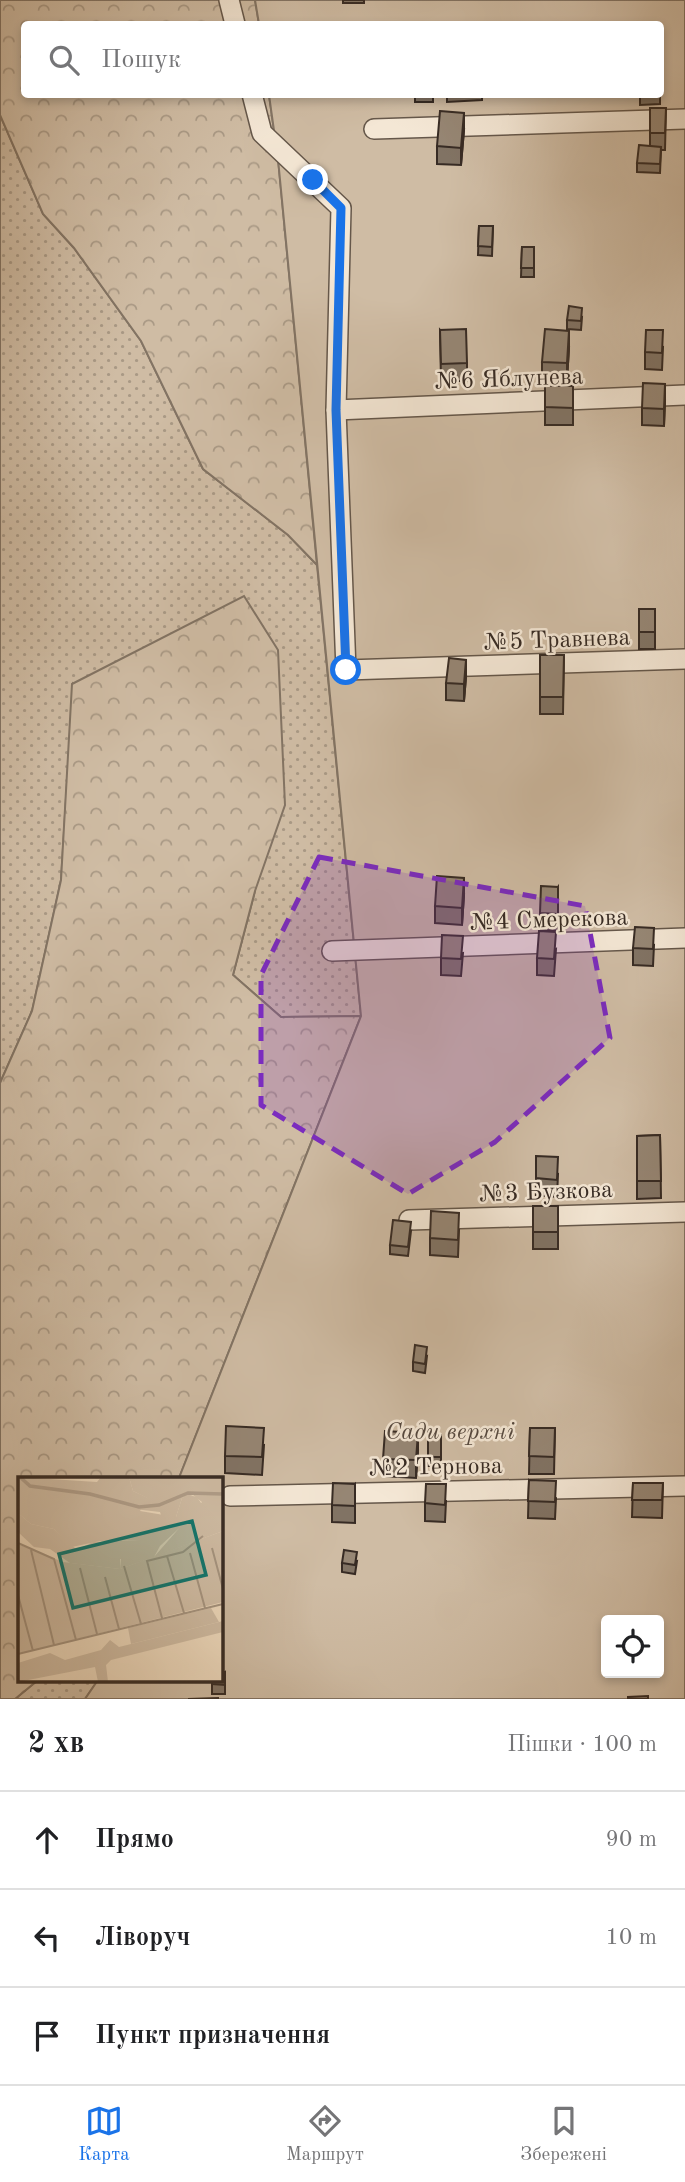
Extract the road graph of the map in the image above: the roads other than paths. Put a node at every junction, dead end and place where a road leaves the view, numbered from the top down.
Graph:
1 (229, 0) edge
2 (234, 21) edge
3 (253, 98) edge
4 (685, 119) edge
5 (374, 129) dead end
6 (685, 395) edge
7 (336, 410) junction
8 (685, 659) edge
9 (685, 938) edge
10 (332, 951) dead end
11 (685, 1212) edge
12 (409, 1220) edge
13 (685, 1486) edge
14 (230, 1496) dead end

1 - 2 lane
3 - 7 lane
4 - 5 lane
6 - 7 lane, №6 Яблунева
7 - 8 lane, №5 Травнева
9 - 10 lane, №4 Смерекова
11 - 12 lane, №3 Бузкова
13 - 14 lane, №2 Тернова

